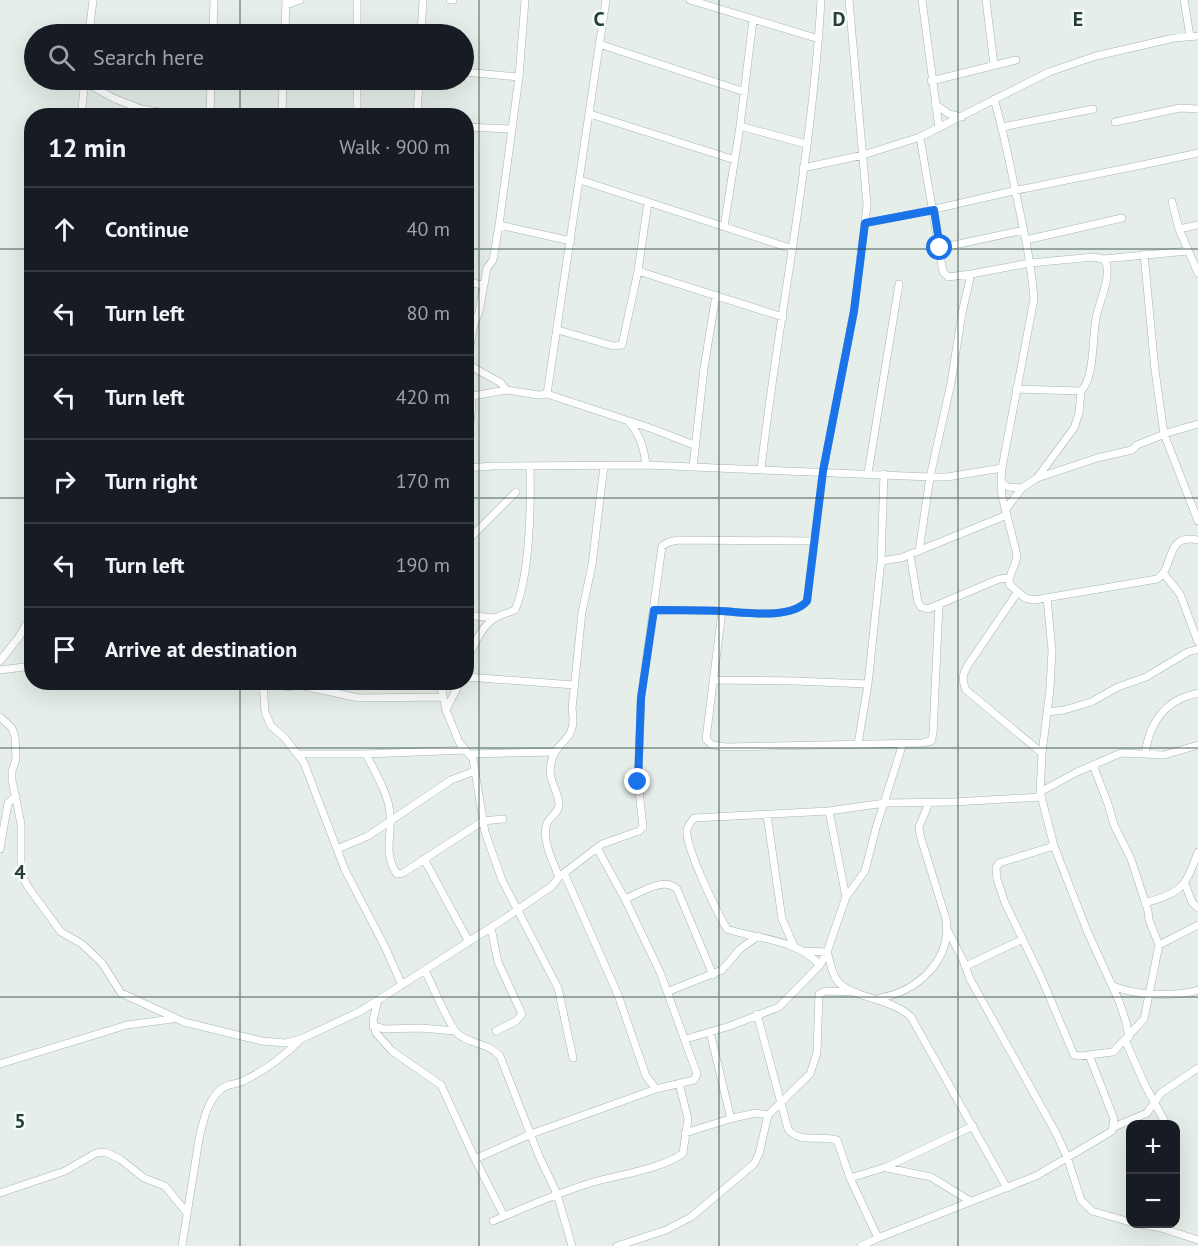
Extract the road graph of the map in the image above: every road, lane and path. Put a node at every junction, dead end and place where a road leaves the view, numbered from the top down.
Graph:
1 (93, 0) edge
2 (214, 0) edge
3 (300, 0) edge
4 (357, 0) edge
5 (423, 0) edge
6 (525, 0) edge
7 (606, 0) edge
8 (690, 0) edge
9 (821, 0) edge
10 (849, 0) edge
11 (922, 0) edge
12 (986, 0) edge
13 (1184, 0) edge
14 (286, 2) edge
15 (753, 20) junction
16 (91, 24) edge
17 (213, 24) edge
18 (285, 24) edge
19 (357, 24) edge
20 (422, 24) edge
21 (1194, 36) edge
22 (819, 39) junction
23 (599, 44) junction
24 (1016, 60) dead end
25 (994, 65) junction
26 (474, 73) edge
27 (519, 77) junction
28 (931, 81) junction
29 (84, 90) edge
30 (100, 90) edge
31 (211, 90) edge
32 (283, 90) edge
33 (357, 90) edge
34 (418, 90) edge
35 (744, 92) junction
36 (994, 99) junction
37 (935, 104) junction
38 (82, 108) edge
39 (138, 108) edge
40 (210, 108) edge
41 (282, 108) edge
42 (357, 108) edge
43 (417, 108) edge
44 (1093, 109) dead end
45 (1198, 109) edge
46 (590, 114) junction
47 (962, 117) junction
48 (1115, 122) dead end
49 (740, 126) junction
50 (474, 127) edge
51 (1002, 127) junction
52 (939, 128) junction
53 (511, 129) junction
54 (920, 137) junction
55 (806, 144) junction
56 (1198, 153) edge
57 (863, 155) junction
58 (735, 160) junction
59 (803, 168) junction
60 (580, 180) junction
61 (1016, 191) junction
62 (648, 202) junction
63 (1172, 202) dead end
64 (934, 210) junction
65 (1122, 218) dead end
66 (865, 223) junction
67 (499, 225) junction
68 (1198, 225) edge
69 (724, 227) junction
70 (1179, 229) junction
71 (1024, 230) junction
72 (1026, 240) junction
73 (571, 241) junction
74 (940, 248) junction
75 (793, 249) junction
76 (1188, 251) junction
77 (1144, 254) junction
78 (1103, 259) junction
79 (1030, 263) junction
80 (638, 271) junction
81 (1198, 273) edge
82 (971, 274) junction
83 (474, 283) edge
84 (899, 284) dead end
85 (483, 285) junction
86 (716, 295) junction
87 (783, 317) junction
88 (474, 323) edge
89 (558, 330) junction
90 (474, 368) edge
91 (1016, 389) junction
92 (506, 390) junction
93 (1081, 391) junction
94 (547, 394) junction
95 (474, 396) edge
96 (629, 422) junction
97 (1198, 424) edge
98 (1164, 434) junction
99 (694, 445) junction
100 (646, 465) junction
101 (604, 466) junction
102 (474, 467) edge
103 (530, 467) junction
104 (693, 467) junction
105 (1002, 468) junction
106 (761, 469) junction
107 (823, 471) junction
108 (868, 473) junction
109 (884, 474) junction
110 (930, 477) junction
111 (1036, 478) junction
112 (1001, 482) junction
113 (1022, 488) junction
114 (516, 492) dead end
115 (1006, 513) junction
116 (1198, 521) edge
117 (474, 534) edge
118 (1198, 540) edge
119 (814, 541) junction
120 (918, 551) junction
121 (910, 554) junction
122 (881, 561) junction
123 (1164, 574) junction
124 (1009, 581) junction
125 (1017, 593) junction
126 (1047, 598) junction
127 (939, 605) junction
128 (654, 610) junction
129 (722, 611) junction
130 (474, 616) edge
131 (494, 618) junction
132 (24, 628) edge
133 (1198, 642) edge
134 (474, 646) edge
135 (1198, 649) edge
136 (0, 661) edge
137 (24, 668) edge
138 (0, 670) edge
139 (474, 678) edge
140 (713, 680) junction
141 (868, 684) junction
142 (574, 685) junction
143 (263, 690) edge
144 (324, 690) edge
145 (441, 690) edge
146 (456, 690) edge
147 (1198, 693) edge
148 (442, 697) junction
149 (446, 710) junction
150 (1048, 712) junction
151 (0, 717) edge
152 (903, 743) junction
153 (858, 744) junction
154 (1198, 745) edge
155 (468, 752) junction
156 (555, 752) junction
157 (1042, 753) junction
158 (298, 754) junction
159 (366, 754) junction
160 (1145, 754) junction
161 (1093, 765) junction
162 (475, 771) junction
163 (1040, 795) junction
164 (16, 796) junction
165 (885, 803) junction
166 (929, 803) junction
167 (829, 811) junction
168 (767, 815) junction
169 (503, 819) dead end
170 (483, 821) junction
171 (390, 823) junction
172 (1054, 846) junction
173 (597, 848) junction
174 (0, 849) edge
175 (337, 849) junction
176 (1198, 852) edge
177 (424, 859) junction
178 (562, 875) junction
179 (1185, 884) junction
180 (846, 897) junction
181 (626, 899) junction
182 (1145, 903) junction
183 (1198, 908) edge
184 (517, 909) junction
185 (1198, 925) edge
186 (491, 928) junction
187 (948, 931) junction
188 (758, 936) junction
189 (1023, 939) junction
190 (469, 942) junction
191 (1160, 945) junction
192 (794, 946) junction
193 (803, 951) junction
194 (827, 952) junction
195 (820, 965) junction
196 (966, 966) junction
197 (425, 970) junction
198 (712, 975) junction
199 (402, 985) junction
200 (1113, 986) junction
201 (1198, 990) edge
202 (669, 991) junction
203 (855, 992) junction
204 (1149, 993) junction
205 (879, 999) junction
206 (378, 1000) junction
207 (757, 1014) junction
208 (175, 1018) junction
209 (373, 1026) junction
210 (455, 1031) junction
211 (496, 1031) dead end
212 (710, 1032) junction
213 (1127, 1038) junction
214 (301, 1039) junction
215 (686, 1039) junction
216 (1089, 1054) junction
217 (573, 1058) dead end
218 (0, 1064) edge
219 (1198, 1068) edge
220 (679, 1083) junction
221 (656, 1089) junction
222 (780, 1101) junction
223 (1154, 1102) junction
224 (768, 1115) junction
225 (733, 1118) junction
226 (1163, 1120) edge
227 (973, 1126) junction
228 (1114, 1127) junction
229 (685, 1132) junction
230 (531, 1134) junction
231 (1067, 1157) junction
232 (475, 1159) junction
233 (886, 1167) junction
234 (850, 1178) junction
235 (1007, 1188) junction
236 (0, 1193) edge
237 (557, 1194) junction
238 (969, 1201) junction
239 (188, 1213) junction
240 (504, 1216) junction
241 (1126, 1220) edge
242 (493, 1221) dead end
243 (1161, 1228) edge
244 (878, 1238) junction
245 (1198, 1240) edge
246 (182, 1246) edge
247 (572, 1246) edge
248 (617, 1246) edge
249 (861, 1246) edge

1 - 16 street
2 - 17 street
3 - 14 street
4 - 19 street
5 - 20 street
6 - 27 street
7 - 23 street
8 - 15 street
9 - 22 street
10 - 57 street
11 - 28 street
12 - 25 street
13 - 21 street
14 - 18 street
15 - 22 street
15 - 35 street
21 - 36 street
22 - 55 street
23 - 35 street
23 - 46 street
24 - 25 street
25 - 28 street
26 - 27 street
27 - 53 street
28 - 37 street
29 - 38 street
30 - 39 street
31 - 40 street
32 - 41 street
33 - 42 street
34 - 43 street
35 - 49 street
36 - 47 street
36 - 51 street
37 - 47 street
37 - 52 street
44 - 51 street
45 - 48 street
46 - 58 street
46 - 60 street
47 - 52 street
49 - 55 street
49 - 58 street
50 - 53 street
51 - 61 street
52 - 54 street
53 - 67 street
54 - 57 street
54 - 64 street
55 - 59 street
56 - 61 street
57 - 59 street
57 - 66 street
58 - 69 street
59 - 75 street
60 - 62 street
60 - 73 street
61 - 64 street
61 - 71 street
62 - 69 street
62 - 80 street
63 - 70 street
64 - 66 street
64 - 74 street
65 - 72 street
66 - 107 street
67 - 73 street
67 - 85 street
68 - 70 street
69 - 75 street
70 - 76 street
71 - 72 street
71 - 74 street
72 - 79 street
73 - 89 street
74 - 82 street
75 - 87 street
76 - 77 street
76 - 81 street
77 - 78 street
77 - 98 street
78 - 79 street
78 - 93 street
79 - 82 street
79 - 91 street
80 - 86 street
80 - 89 street
82 - 110 street
83 - 85 street
84 - 108 street
85 - 88 street
86 - 87 street
86 - 99 street
87 - 106 street
89 - 94 street
90 - 92 street
91 - 93 street
91 - 105 street
92 - 94 street
92 - 95 street
93 - 111 street
94 - 96 street
96 - 99 street
96 - 100 street
97 - 98 street
98 - 111 street
98 - 116 street
99 - 104 street
100 - 101 street
100 - 104 street
101 - 103 street
101 - 142 street
102 - 103 street
103 - 131 street
104 - 106 street
105 - 110 street
105 - 112 street
106 - 107 street
107 - 108 street
107 - 119 street
108 - 109 street
109 - 110 street
109 - 122 street
110 - 120 street
111 - 113 street
112 - 113 street
112 - 115 street
113 - 115 street
114 - 117 street
115 - 120 street
115 - 124 street
118 - 123 street
119 - 128 street
119 - 129 street
120 - 121 street
121 - 122 street
121 - 127 street
122 - 141 street
123 - 126 street
123 - 133 street
124 - 125 street
124 - 127 street
125 - 126 street
125 - 157 street
126 - 150 street
127 - 152 street
128 - 129 street
128 - 173 street
129 - 140 street
130 - 131 street
131 - 134 street
132 - 136 street
135 - 150 street
137 - 138 street
139 - 142 street
140 - 141 street
140 - 153 street
141 - 153 street
142 - 156 street
143 - 158 street
144 - 148 street
145 - 148 street
146 - 149 street
147 - 160 street
148 - 149 street
149 - 155 street
150 - 157 street
151 - 164 street
152 - 153 street
152 - 165 street
154 - 160 street
155 - 156 street
155 - 159 street
155 - 162 street
156 - 178 street
157 - 163 street
158 - 159 street
158 - 175 street
159 - 171 street
160 - 161 street
161 - 163 street
161 - 182 street
162 - 170 street
162 - 171 street
163 - 166 street
163 - 172 street
164 - 174 street
164 - 208 street
165 - 166 street
165 - 167 street
165 - 180 street
166 - 187 street
167 - 168 street
167 - 180 street
168 - 188 street
168 - 192 street
169 - 170 street
170 - 177 street
170 - 184 street
171 - 175 street
171 - 177 street
172 - 189 street
172 - 200 street
173 - 178 street
173 - 181 street
175 - 199 street
176 - 179 street
177 - 190 street
178 - 184 street
178 - 221 street
179 - 182 street
179 - 183 street
180 - 194 street
181 - 198 street
181 - 202 street
182 - 191 street
184 - 186 street
184 - 217 street
185 - 191 street
186 - 190 street
186 - 211 street
187 - 196 street
187 - 205 street
188 - 192 street
188 - 198 street
189 - 196 street
189 - 216 street
190 - 197 street
191 - 204 street
192 - 193 street
193 - 194 street
193 - 195 street
194 - 195 street
194 - 203 street
195 - 207 street
196 - 231 street
197 - 199 street
197 - 210 street
198 - 202 street
199 - 206 street
200 - 204 street
200 - 213 street
201 - 204 street
202 - 215 street
203 - 205 street
203 - 222 street
204 - 213 street
205 - 227 street
206 - 209 street
206 - 214 street
207 - 212 street
207 - 222 street
208 - 214 street
208 - 218 street
209 - 210 street
209 - 232 street
210 - 230 street
212 - 215 street
212 - 225 street
213 - 216 street
213 - 223 street
214 - 239 street
215 - 220 street
216 - 228 street
219 - 223 street
220 - 221 street
220 - 229 street
221 - 230 street
222 - 224 street
222 - 234 street
223 - 226 street
223 - 228 street
224 - 225 street
224 - 248 street
225 - 229 street
227 - 233 street
227 - 235 street
228 - 231 street
229 - 237 street
230 - 232 street
230 - 237 street
231 - 235 street
231 - 241 street
232 - 240 street
233 - 234 street
233 - 238 street
234 - 244 street
235 - 238 street
236 - 239 street
237 - 240 street
237 - 247 street
238 - 244 street
239 - 246 street
240 - 242 street
243 - 245 street
244 - 249 street

